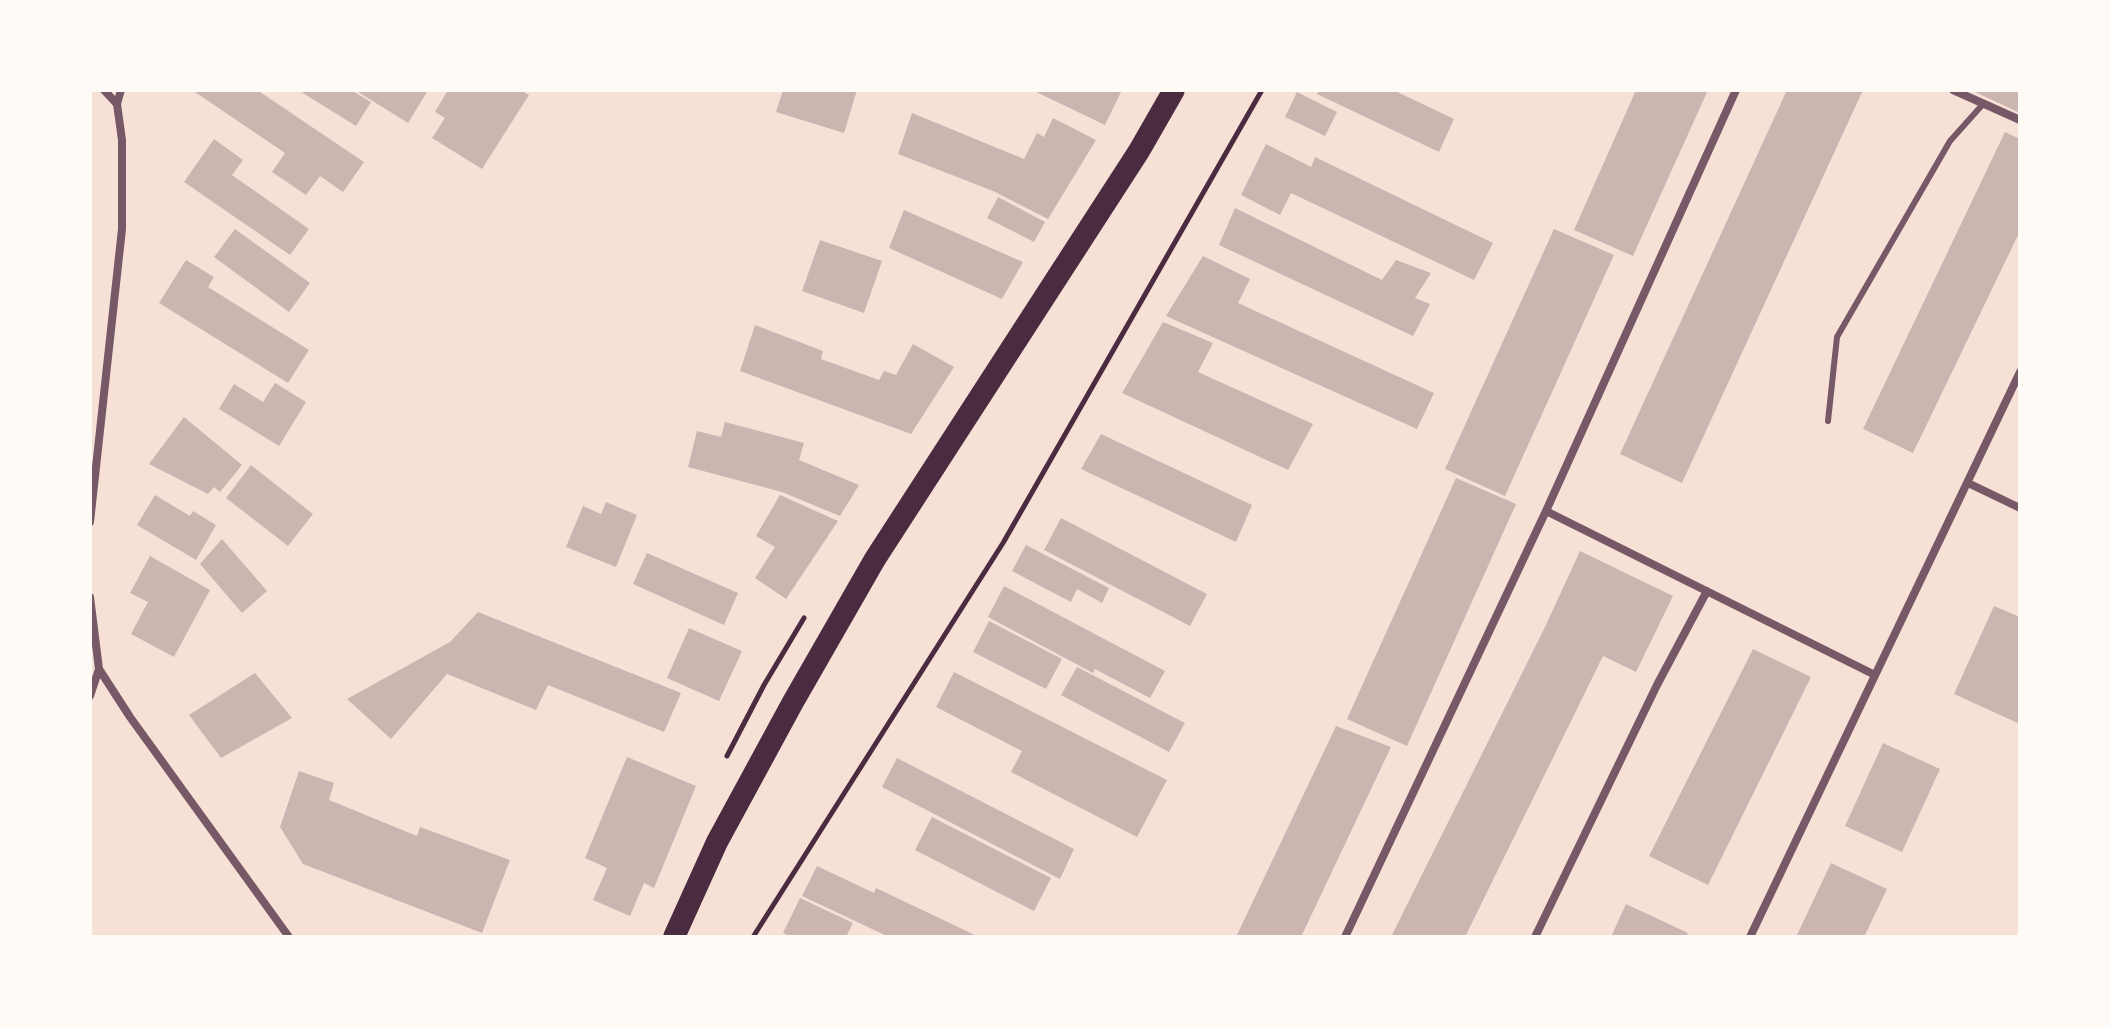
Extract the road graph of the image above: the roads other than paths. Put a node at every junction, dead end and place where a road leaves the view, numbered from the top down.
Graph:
1 (104, 90) edge
2 (121, 90) edge
3 (1174, 90) edge
4 (1736, 90) edge
5 (1953, 90) edge
6 (1984, 103) junction
7 (117, 104) junction
8 (2020, 120) edge
9 (2020, 372) edge
10 (1828, 421) dead end
11 (1968, 483) junction
12 (2020, 508) edge
13 (1546, 511) junction
14 (90, 522) edge
15 (1707, 591) junction
16 (90, 597) edge
17 (99, 669) junction
18 (1875, 675) junction
19 (90, 696) edge
20 (289, 937) edge
21 (674, 937) edge
22 (1345, 937) edge
23 (1535, 937) edge
24 (1750, 937) edge

1 - 7 street
2 - 7 street
3 - 21 highway
4 - 13 street
5 - 6 street
6 - 8 street
6 - 10 lane
7 - 14 street
9 - 11 street
11 - 12 street
11 - 18 street
13 - 15 street
13 - 22 street
15 - 18 street
15 - 23 street
16 - 17 street
17 - 19 street
17 - 20 street
18 - 24 street

